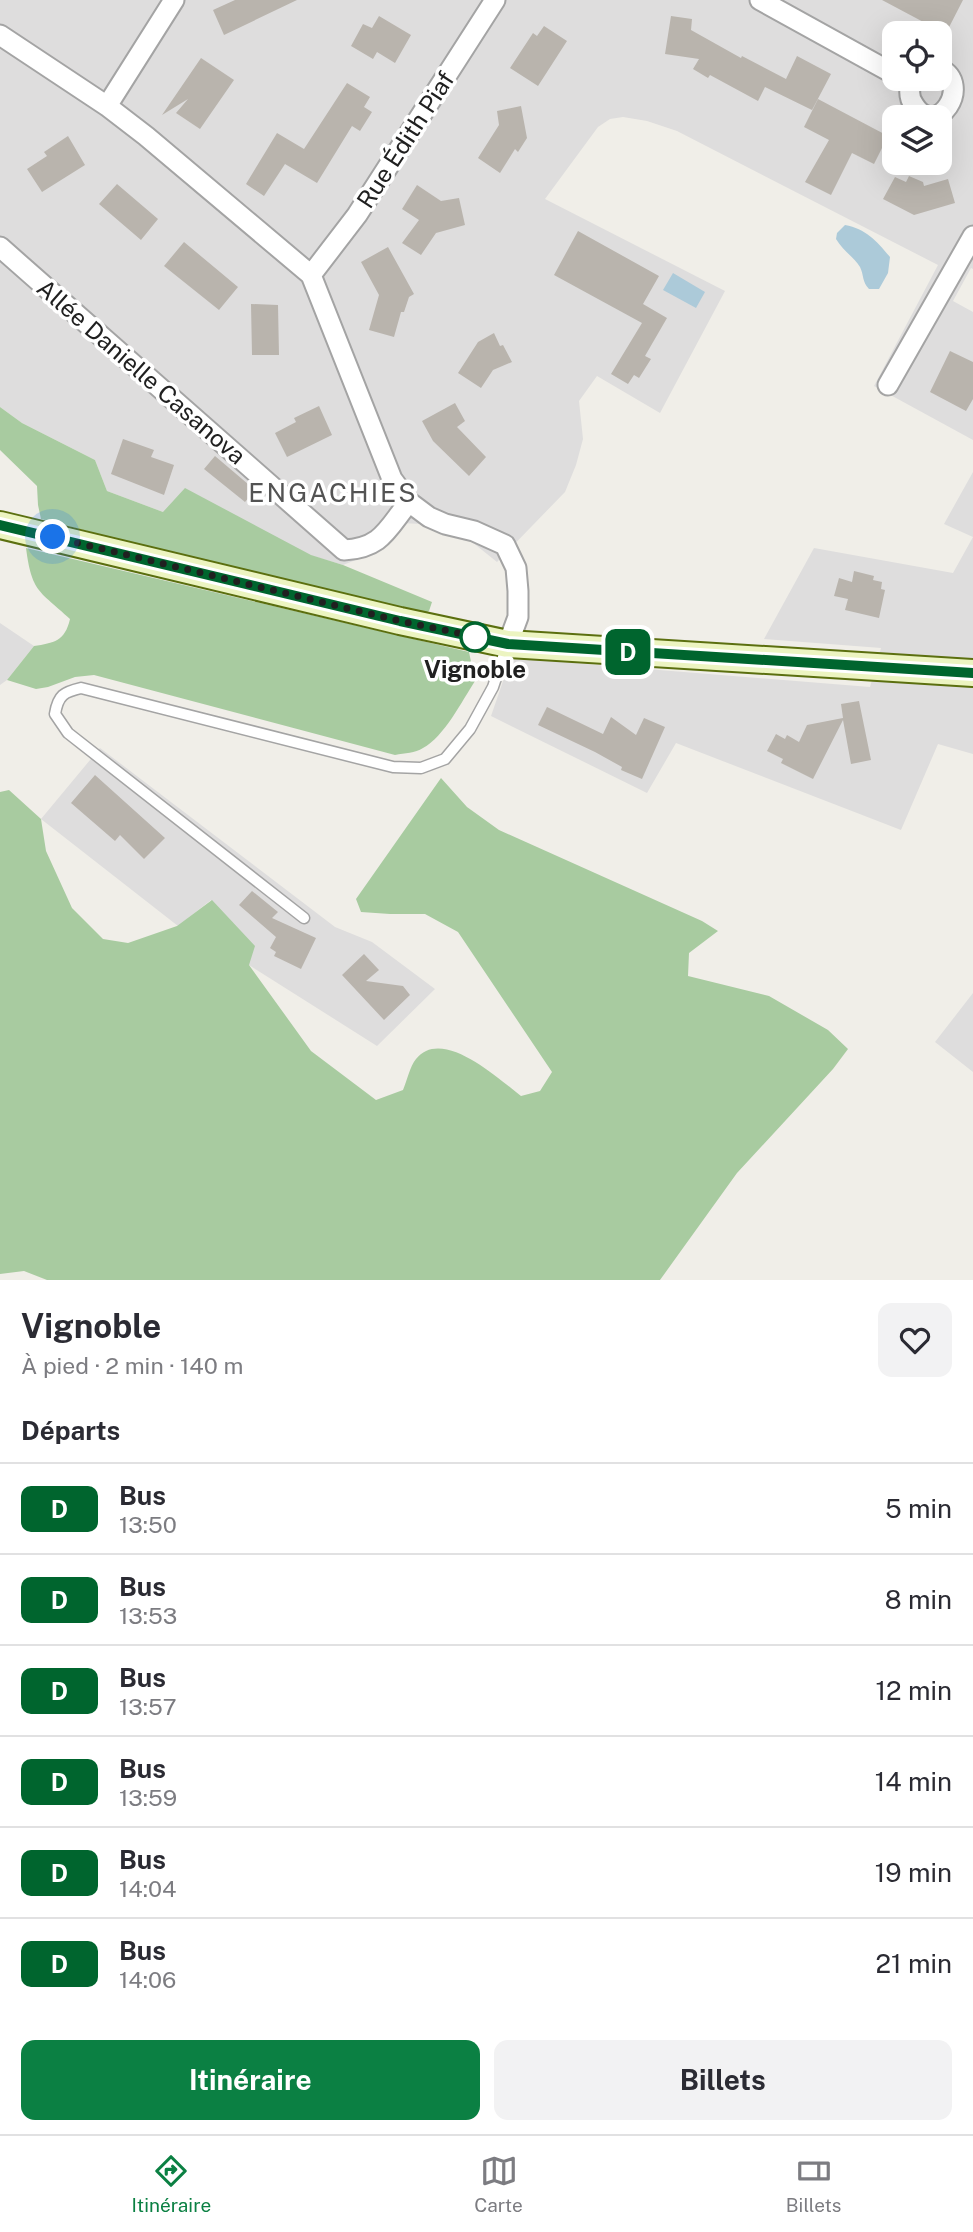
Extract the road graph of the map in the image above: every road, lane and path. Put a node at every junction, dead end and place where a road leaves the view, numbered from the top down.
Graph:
1 (174, 0) edge
2 (495, 0) edge
3 (760, 0) edge
4 (0, 35) edge
5 (882, 65) edge
6 (952, 76) edge
7 (909, 91) edge
8 (107, 106) junction
9 (973, 236) edge
10 (0, 247) edge
11 (311, 275) junction
12 (888, 384) dead end
13 (409, 502) junction
14 (0, 525) edge
15 (508, 644) junction
16 (973, 673) edge
17 (304, 918) dead end

1 - 8 street
2 - 11 street, Rue Édith Piaf
3 - 5 street
4 - 8 street
6 - 7 street
8 - 11 street
9 - 12 street
10 - 13 street, Allée Danielle Casanova
11 - 13 street
13 - 15 street
14 - 15 street
15 - 16 street
15 - 17 lane

